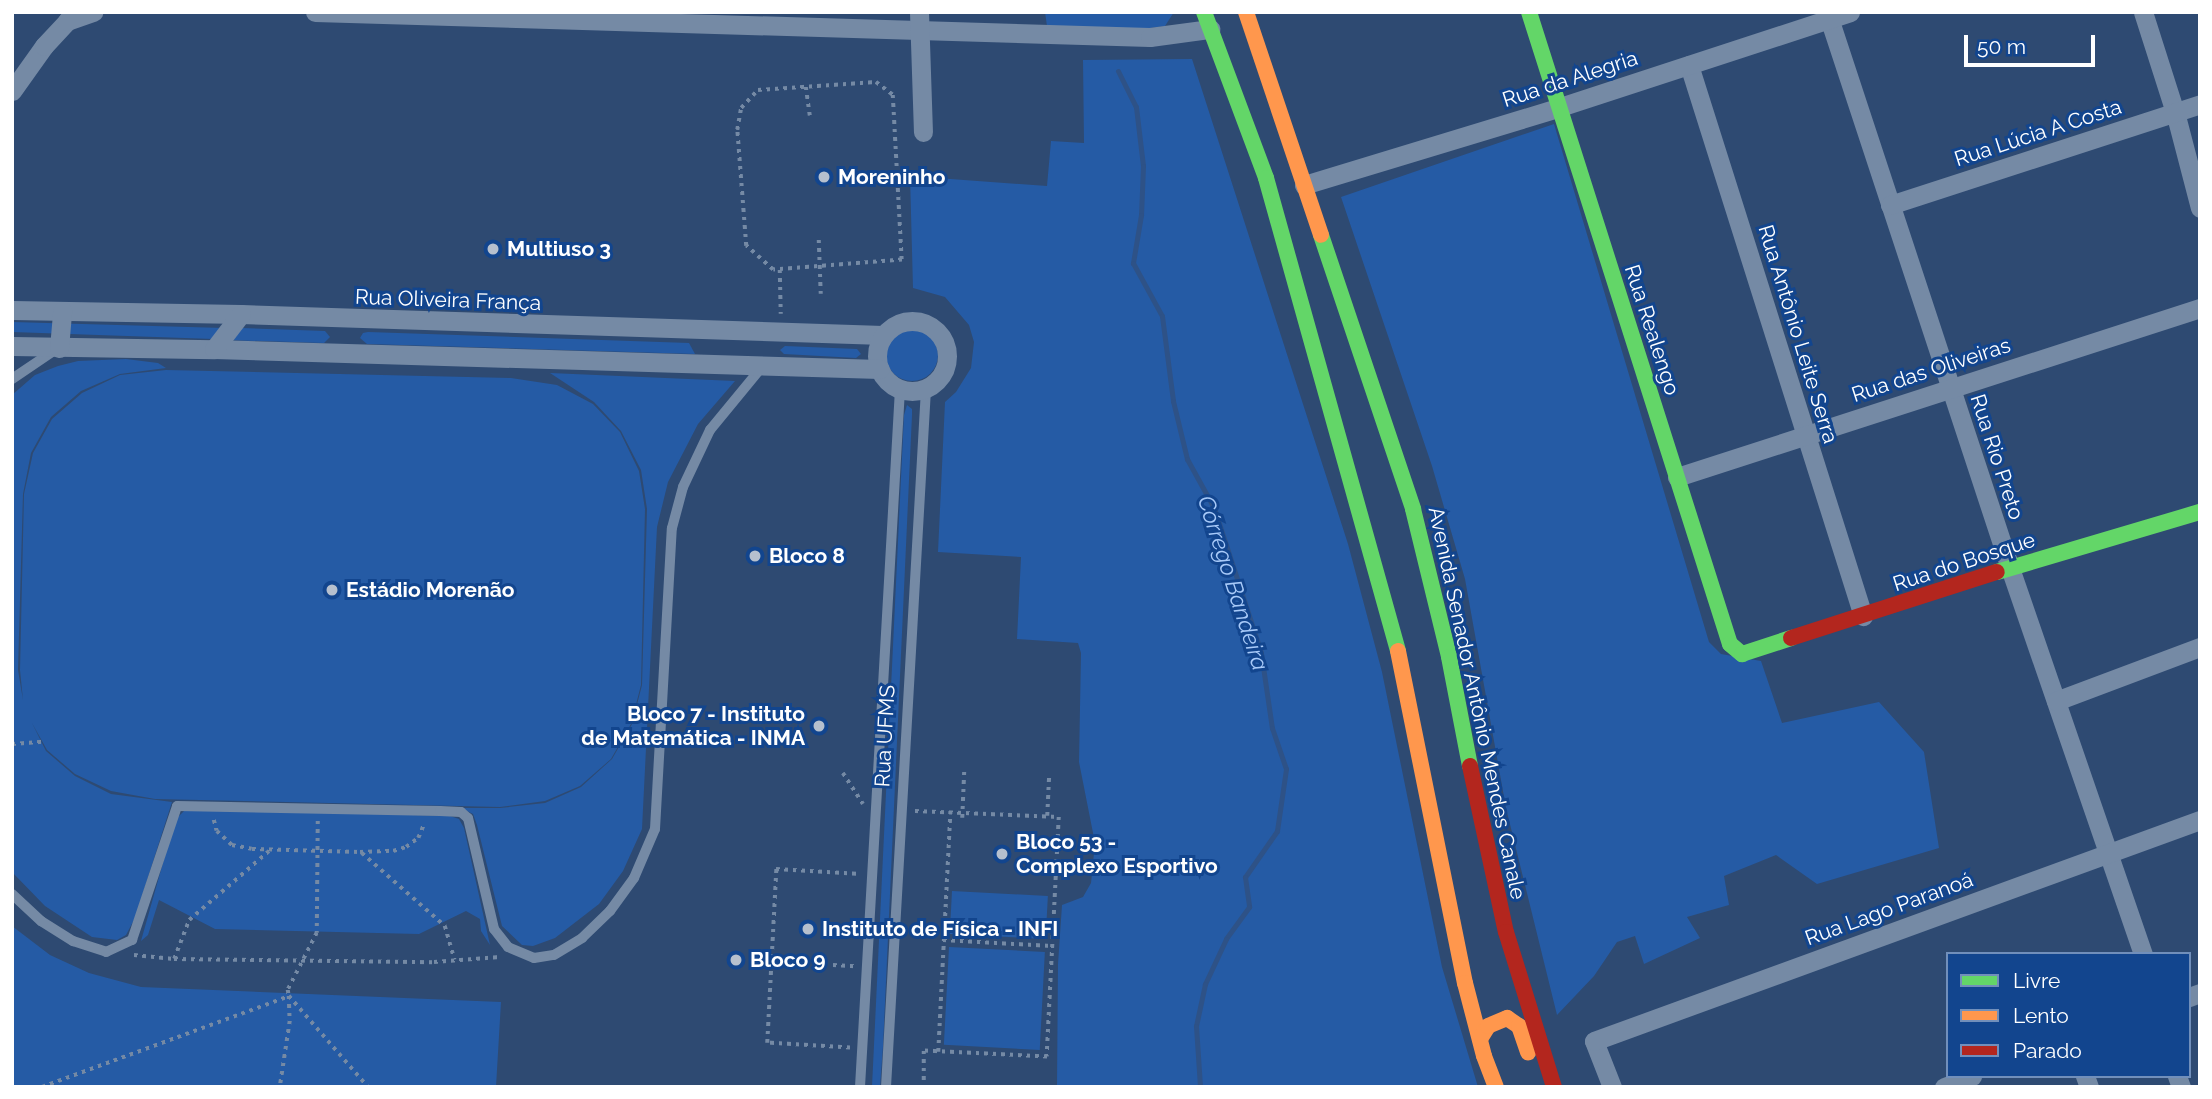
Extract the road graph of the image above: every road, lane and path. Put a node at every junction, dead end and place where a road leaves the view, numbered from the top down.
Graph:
1 (93, 12) edge
2 (315, 12) edge
3 (1246, 12) edge
4 (1529, 12) edge
5 (1850, 12) edge
6 (2143, 12) edge
7 (461, 14) edge
8 (1828, 16) edge
9 (735, 18) edge
10 (918, 21) edge
11 (1213, 24) edge
12 (1239, 42) dead end
13 (1689, 65) junction
14 (806, 87) junction
15 (12, 91) edge
16 (1273, 94) junction
17 (2200, 104) edge
18 (1560, 107) junction
19 (2175, 112) junction
20 (810, 116) dead end
21 (923, 132) dead end
22 (1266, 178) junction
23 (1304, 185) junction
24 (1890, 205) junction
25 (2200, 208) edge
26 (819, 240) dead end
27 (820, 266) junction
28 (780, 269) junction
29 (821, 294) dead end
30 (2200, 307) edge
31 (12, 310) edge
32 (62, 311) junction
33 (241, 314) junction
34 (347, 319) junction
35 (762, 334) junction
36 (798, 335) junction
37 (883, 335) junction
38 (12, 346) edge
39 (59, 348) junction
40 (214, 349) junction
41 (344, 353) junction
42 (764, 365) junction
43 (880, 369) junction
44 (12, 379) edge
45 (926, 388) junction
46 (1951, 388) junction
47 (900, 389) junction
48 (1806, 434) junction
49 (1676, 477) junction
50 (2200, 512) edge
51 (2010, 568) junction
52 (1863, 616) junction
53 (2200, 647) edge
54 (1742, 654) joint
55 (2056, 701) junction
56 (43, 742) dead end
57 (12, 744) edge
58 (964, 770) dead end
59 (843, 773) dead end
60 (1049, 774) dead end
61 (866, 808) dead end
62 (910, 811) dead end
63 (950, 811) junction
64 (962, 812) junction
65 (424, 814) dead end
66 (213, 815) dead end
67 (318, 815) dead end
68 (1047, 816) junction
69 (962, 818) dead end
70 (2200, 820) edge
71 (271, 849) junction
72 (318, 850) junction
73 (360, 852) junction
74 (2108, 854) junction
75 (871, 874) junction
76 (12, 894) edge
77 (943, 940) junction
78 (1052, 946) junction
79 (106, 952) junction
80 (2142, 952) edge
81 (534, 957) junction
82 (174, 958) junction
83 (301, 960) junction
84 (455, 960) junction
85 (833, 965) dead end
86 (866, 967) junction
87 (289, 996) junction
88 (1480, 1039) junction
89 (862, 1048) junction
90 (938, 1052) junction
91 (1967, 1078) edge
92 (1553, 1084) edge
93 (42, 1087) edge
94 (280, 1087) edge
95 (368, 1087) edge
96 (860, 1087) edge
97 (886, 1087) edge
98 (924, 1087) edge
99 (1496, 1087) edge
100 (1612, 1087) edge
101 (1944, 1087) edge

1 - 15 street
2 - 7 street
3 - 16 main road, Avenida Senador Antônio Mendes Canale
4 - 18 main road, Rua Realengo
5 - 8 street, Rua da Alegria
6 - 19 street
7 - 9 street
8 - 13 street, Rua da Alegria
8 - 24 street, Rua Rio Preto
9 - 10 street
10 - 11 street
10 - 21 street
11 - 22 main road
12 - 16 main road
13 - 18 street, Rua da Alegria
13 - 48 street, Rua Antônio Leite Serra
14 - 20 path
14 - 27 path
14 - 28 path
16 - 23 main road, Avenida Senador Antônio Mendes Canale
17 - 19 street, Rua Lúcia A Costa
18 - 23 street, Rua da Alegria
18 - 49 main road, Rua Realengo
19 - 24 street, Rua Lúcia A Costa
19 - 25 street
22 - 23 main road
22 - 88 main road
23 - 92 main road, Avenida Senador Antônio Mendes Canale
24 - 46 street, Rua Rio Preto
26 - 27 path
27 - 28 path
27 - 29 path
28 - 36 path
30 - 46 street, Rua das Oliveiras
31 - 32 street, Rua Oliveira França
32 - 33 street, Rua Oliveira França
32 - 39 street
33 - 34 street, Rua Oliveira França
33 - 40 street
34 - 35 street, Rua Oliveira França
34 - 41 street
35 - 36 street, Rua Oliveira França
35 - 42 street
36 - 37 street, Rua Oliveira França
37 - 43 street
37 - 45 street
38 - 39 street
39 - 40 street
39 - 44 lane
40 - 41 street
41 - 42 street
42 - 43 street
42 - 81 lane
43 - 47 street
45 - 47 street
45 - 97 lane, Rua UFMS
46 - 48 street, Rua das Oliveiras
46 - 51 street, Rua Rio Preto
47 - 75 lane, Rua UFMS
48 - 49 street, Rua das Oliveiras
48 - 52 street, Rua Antônio Leite Serra
49 - 54 main road, Rua Realengo
50 - 51 main road, Rua do Bosque
51 - 52 main road, Rua do Bosque
51 - 55 street, Rua Rio Preto
52 - 54 main road, Rua do Bosque
53 - 55 street
55 - 74 street, Rua Rio Preto
56 - 57 path
58 - 64 path
59 - 61 path
60 - 68 path
62 - 63 path
63 - 64 path
63 - 77 path
64 - 68 path
64 - 69 path
65 - 73 path
66 - 71 path
67 - 72 path
68 - 78 path
70 - 74 street, Rua Lago Paranoá
71 - 72 path
71 - 82 path
72 - 73 path
72 - 83 path
73 - 84 path
74 - 80 street, Rua Rio Preto
74 - 100 street, Rua Lago Paranoá
75 - 86 lane, Rua UFMS
75 - 89 path
76 - 79 lane
77 - 78 path
77 - 90 path
78 - 90 path
79 - 81 lane
79 - 82 path
81 - 84 path
82 - 83 path
83 - 84 path
83 - 87 path
85 - 86 path
86 - 89 lane, Rua UFMS
87 - 93 path
87 - 94 path
87 - 95 path
88 - 92 main road
88 - 99 main road
89 - 96 lane, Rua UFMS
90 - 98 path
91 - 101 street

